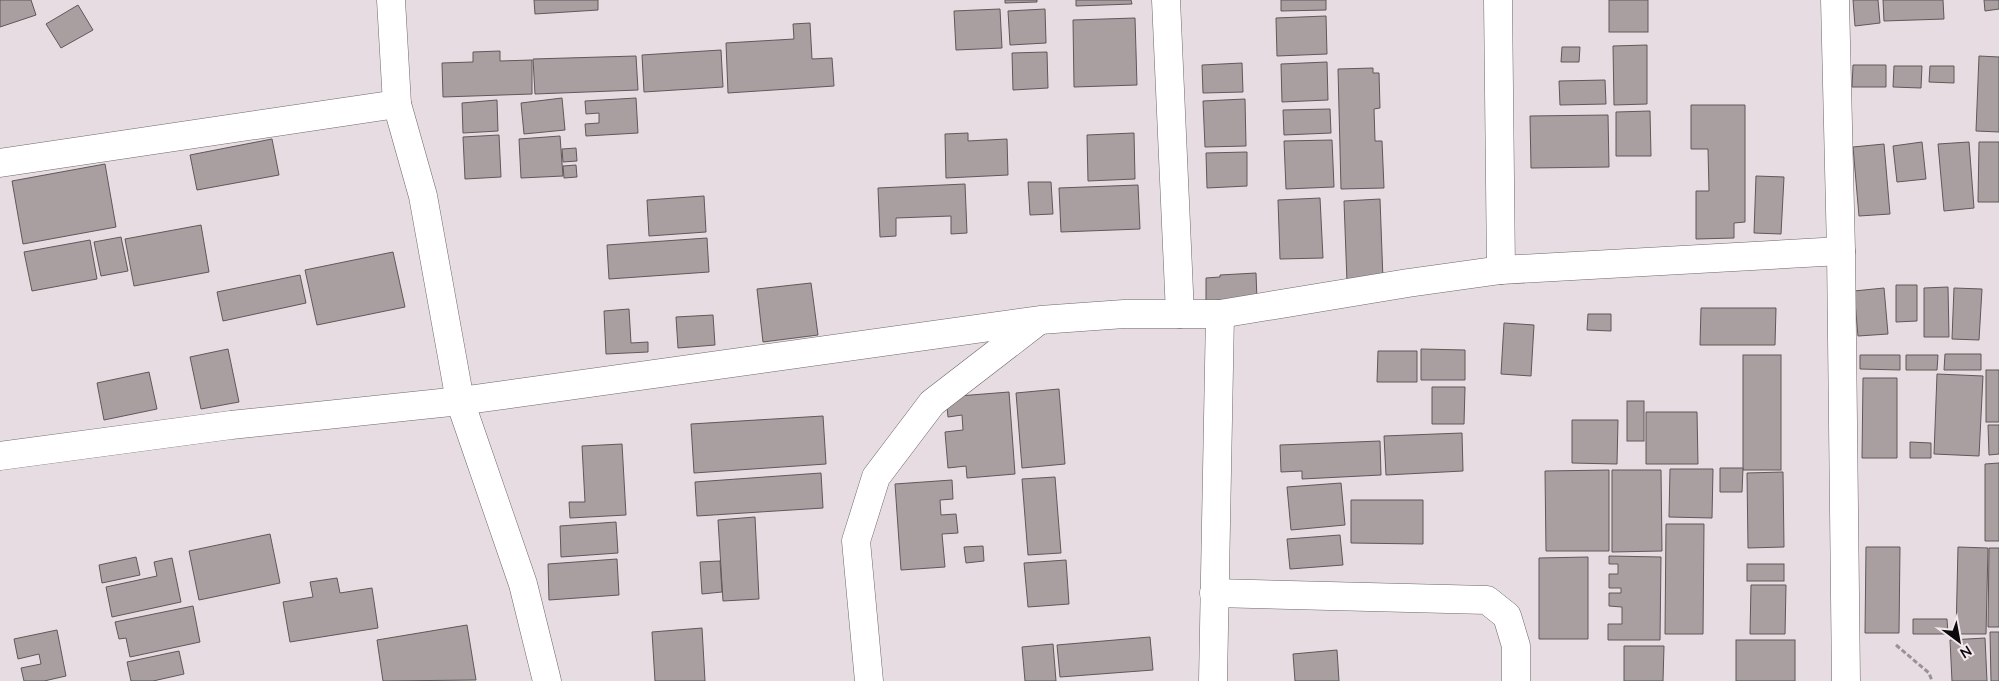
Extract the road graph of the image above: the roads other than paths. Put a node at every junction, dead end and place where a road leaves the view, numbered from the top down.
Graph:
1 (391, 0) edge
2 (1166, 0) edge
3 (1498, 0) edge
4 (1835, 0) edge
5 (397, 104) junction
6 (0, 163) edge
7 (1841, 251) junction
8 (1501, 270) junction
9 (1180, 314) junction
10 (1220, 314) junction
11 (1040, 320) junction
12 (460, 401) junction
13 (0, 456) edge
14 (1214, 594) junction
15 (547, 681) edge
16 (869, 681) edge
17 (1213, 681) edge
18 (1516, 681) edge
19 (1846, 681) edge

1 - 5 street
2 - 9 street
3 - 8 street
4 - 7 street
5 - 6 street
5 - 12 street
7 - 8 street
7 - 19 street
8 - 10 street
9 - 10 street
9 - 11 street
10 - 14 street
11 - 12 street
11 - 16 street
12 - 13 street
12 - 15 street
14 - 17 street
14 - 18 street

